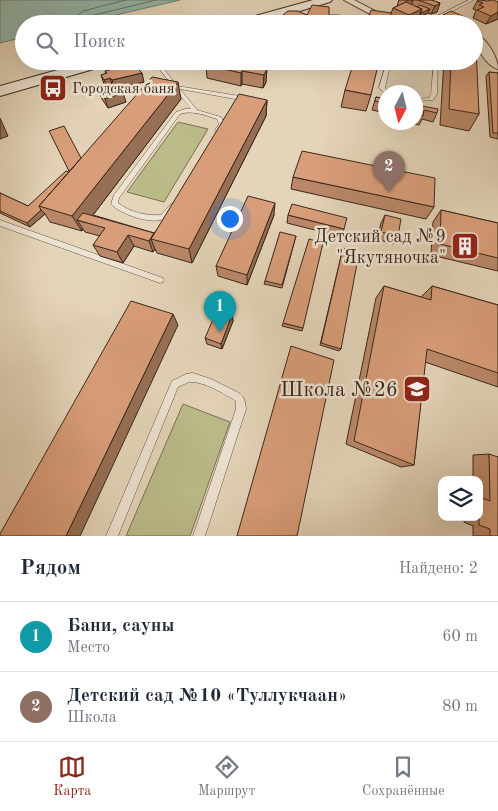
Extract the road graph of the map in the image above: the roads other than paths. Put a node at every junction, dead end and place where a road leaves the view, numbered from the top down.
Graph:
1 (326, 0) edge
2 (348, 0) edge
3 (472, 0) edge
4 (440, 8) edge
5 (449, 12) junction
6 (376, 14) edge
7 (273, 15) edge
8 (442, 15) edge
9 (483, 46) edge
10 (498, 66) edge
11 (74, 70) edge
12 (163, 70) edge
13 (387, 70) edge
14 (435, 70) edge
15 (383, 85) edge
16 (177, 87) junction
17 (0, 91) edge
18 (423, 100) edge
19 (253, 101) edge
20 (195, 111) junction
21 (212, 140) edge
22 (175, 202) edge
23 (0, 223) edge
24 (160, 280) dead end
25 (112, 536) edge
26 (199, 536) edge

1 - 7 main road
2 - 6 street
3 - 5 lane
4 - 5 lane
5 - 8 lane
9 - 10 street
11 - 17 main road
12 - 16 lane
13 - 15 lane
14 - 18 lane
16 - 19 lane
16 - 20 lane
20 - 21 lane
20 - 22 lane
23 - 24 lane
25 - 26 lane

